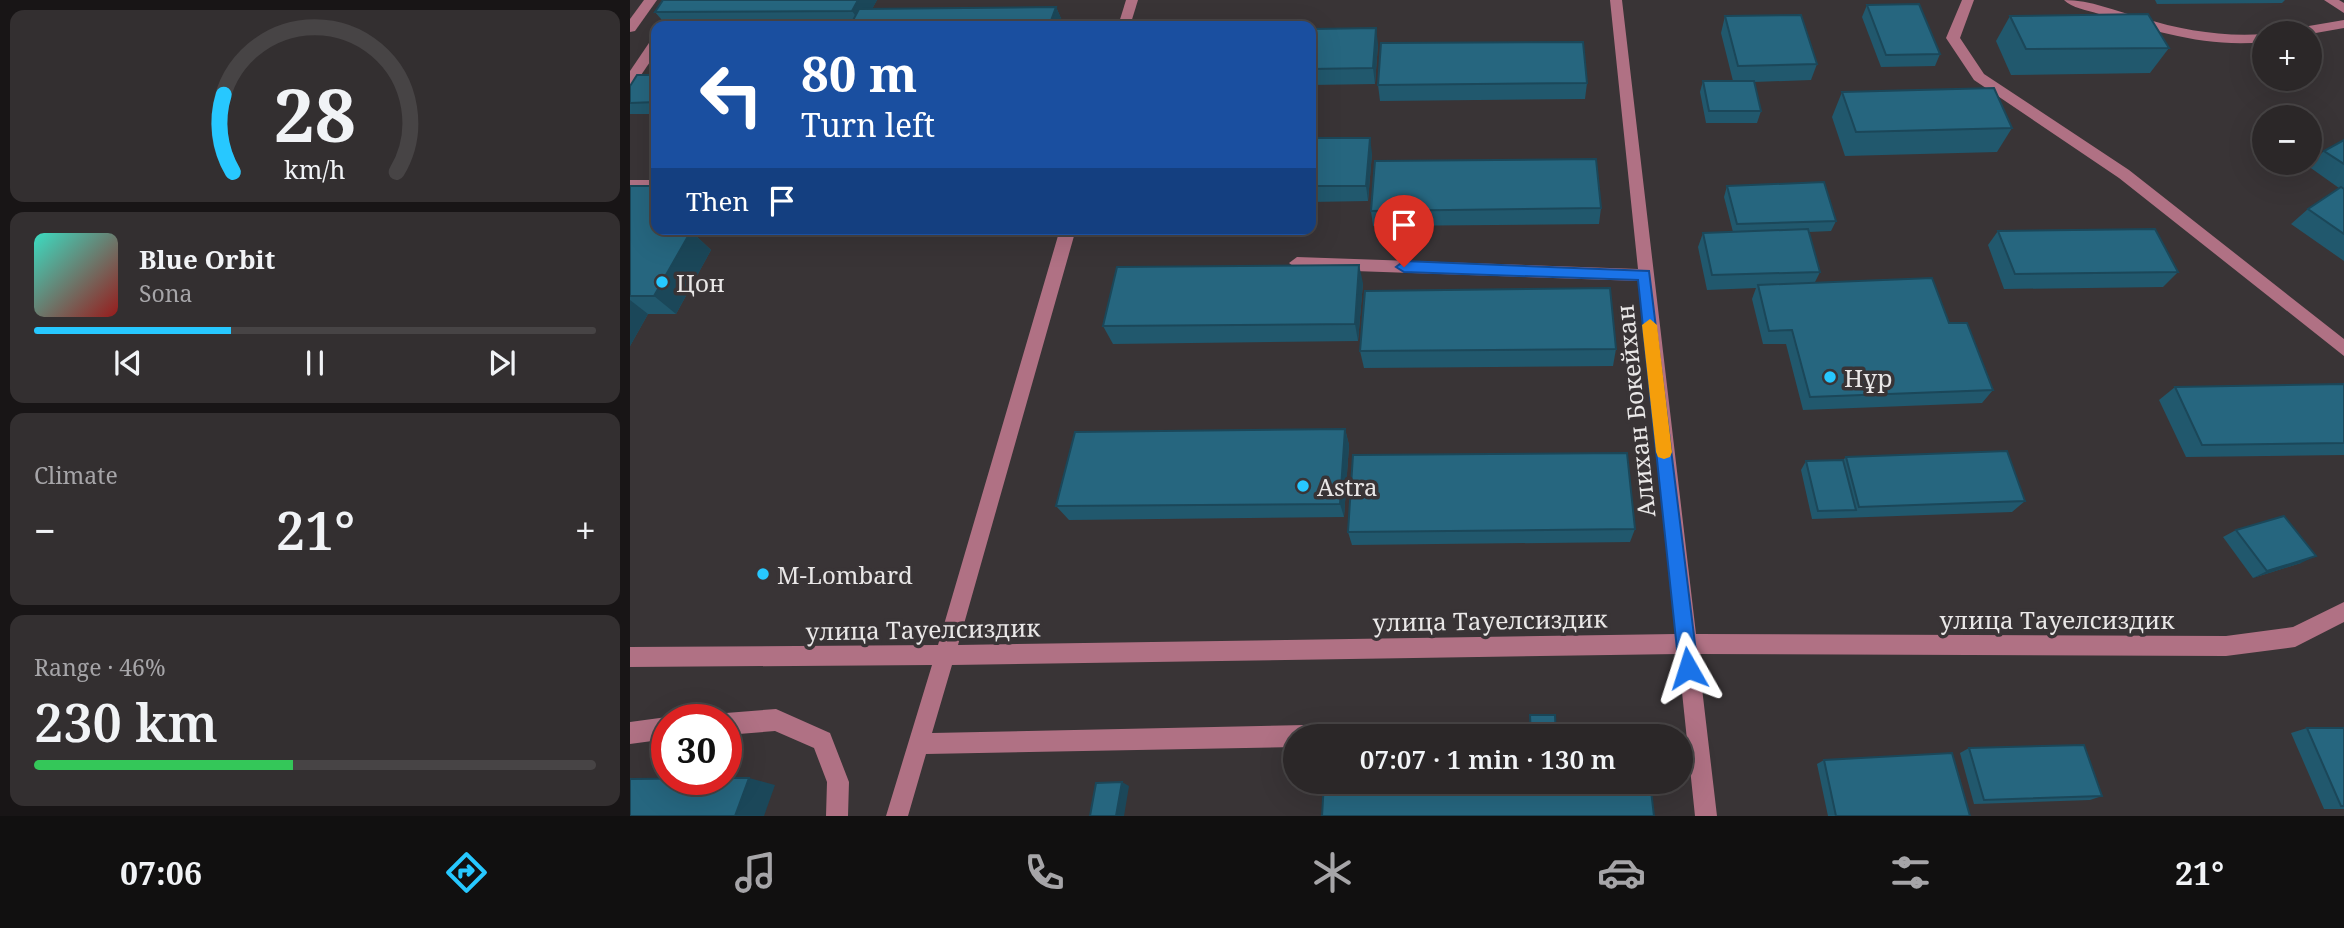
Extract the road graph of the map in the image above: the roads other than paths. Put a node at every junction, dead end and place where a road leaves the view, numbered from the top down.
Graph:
1 (651, 0) edge
2 (1132, 0) edge
3 (1616, 0) edge
4 (1968, 0) edge
5 (2070, 0) edge
6 (2330, 0) edge
7 (2344, 9) edge
8 (1126, 21) edge
9 (2344, 24) edge
10 (630, 28) edge
11 (2322, 28) edge
12 (2252, 40) edge
13 (651, 50) edge
14 (630, 81) edge
15 (651, 184) edge
16 (630, 185) edge
17 (1066, 235) edge
18 (1297, 263) edge
19 (1644, 275) junction
20 (2344, 349) edge
21 (2344, 612) edge
22 (1685, 644) junction
23 (945, 655) junction
24 (630, 657) edge
25 (742, 723) edge
26 (651, 730) edge
27 (630, 733) edge
28 (1283, 736) edge
29 (918, 744) junction
30 (837, 816) edge
31 (897, 816) edge
32 (1706, 816) edge

1 - 10 street
2 - 8 street
3 - 19 street, Алихан Бокейхан
4 - 20 street
5 - 12 street
6 - 7 street
9 - 11 street
13 - 14 street
15 - 16 street
17 - 23 street
18 - 19 street
19 - 22 street, Алихан Бокейхан
21 - 22 street, улица Тауелсиздик
22 - 23 street, улица Тауелсиздик
22 - 32 street, Алихан Бокейхан
23 - 24 street, улица Тауелсиздик
23 - 29 street
25 - 30 street
26 - 27 street
28 - 29 street
29 - 31 street

